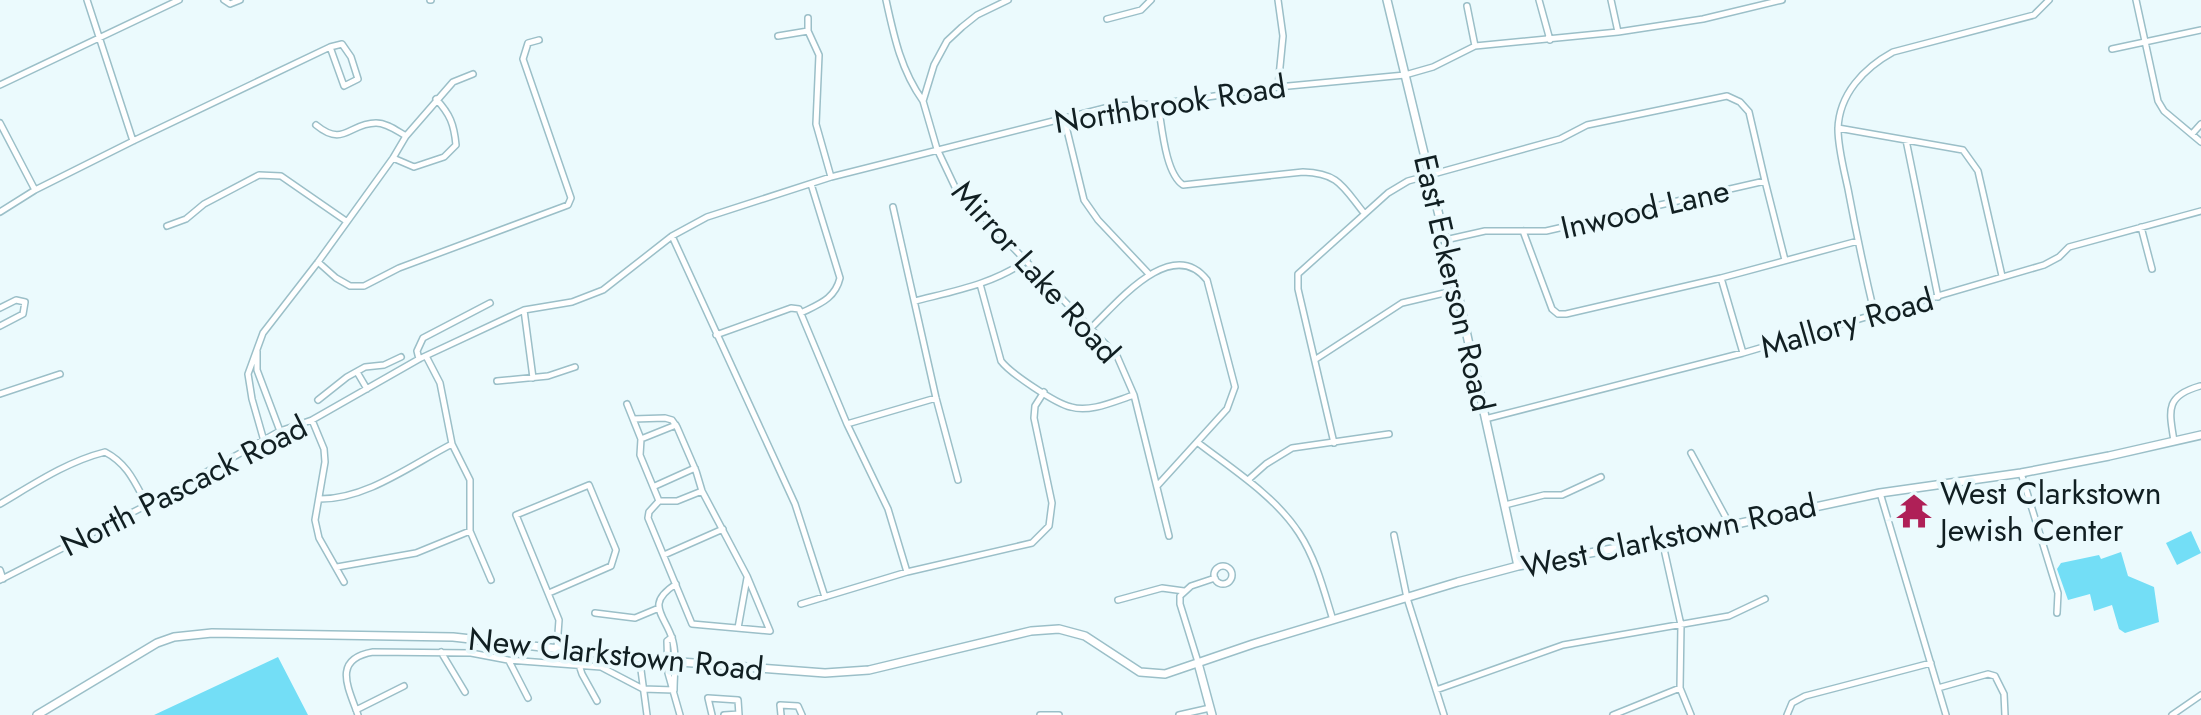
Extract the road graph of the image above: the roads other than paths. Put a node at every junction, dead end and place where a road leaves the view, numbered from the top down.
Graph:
1 (87, 0) edge
2 (179, 0) edge
3 (224, 0) edge
4 (240, 0) edge
5 (886, 0) edge
6 (1008, 0) edge
7 (1151, 0) edge
8 (1278, 0) edge
9 (1387, 0) edge
10 (1539, 0) edge
11 (1611, 0) edge
12 (1782, 0) edge
13 (2049, 0) edge
14 (2136, 0) edge
15 (1467, 6) dead end
16 (808, 18) dead end
17 (1107, 19) dead end
18 (2201, 30) edge
19 (808, 31) junction
20 (1618, 32) junction
21 (778, 36) dead end
22 (100, 38) junction
23 (539, 40) dead end
24 (1550, 40) junction
25 (2143, 42) junction
26 (1475, 46) junction
27 (330, 47) junction
28 (2112, 49) dead end
29 (473, 74) dead end
30 (1405, 75) junction
31 (0, 85) edge
32 (1278, 87) junction
33 (436, 99) junction
34 (923, 101) junction
35 (1158, 104) junction
36 (1064, 118) junction
37 (2201, 124) edge
38 (316, 125) dead end
39 (1, 127) edge
40 (1838, 128) junction
41 (2192, 134) junction
42 (406, 136) junction
43 (1906, 140) junction
44 (133, 141) junction
45 (2201, 142) edge
46 (937, 149) junction
47 (393, 158) junction
48 (1430, 175) junction
49 (831, 177) junction
50 (1765, 181) junction
51 (811, 184) junction
52 (35, 190) junction
53 (893, 207) dead end
54 (2201, 211) edge
55 (0, 212) edge
56 (1364, 213) junction
57 (346, 221) junction
58 (167, 226) dead end
59 (2141, 227) junction
60 (1523, 231) junction
61 (672, 236) junction
62 (1444, 241) junction
63 (1858, 241) junction
64 (1027, 260) junction
65 (1785, 260) junction
66 (318, 262) junction
67 (2152, 269) dead end
68 (1148, 273) junction
69 (2002, 276) junction
70 (1721, 278) junction
71 (980, 284) junction
72 (1457, 290) junction
73 (1938, 297) junction
74 (915, 301) junction
75 (490, 303) dead end
76 (0, 308) edge
77 (524, 310) junction
78 (801, 313) junction
79 (1875, 316) junction
80 (0, 326) edge
81 (1091, 328) junction
82 (716, 335) junction
83 (257, 346) junction
84 (1743, 353) junction
85 (426, 356) junction
86 (401, 357) dead end
87 (419, 359) junction
88 (1316, 359) junction
89 (575, 367) dead end
90 (357, 372) junction
91 (60, 374) dead end
92 (533, 378) junction
93 (497, 381) dead end
94 (2200, 386) edge
95 (367, 389) junction
96 (1044, 392) junction
97 (0, 394) edge
98 (1134, 395) junction
99 (936, 398) junction
100 (318, 400) dead end
101 (627, 404) dead end
102 (633, 419) junction
103 (1485, 419) junction
104 (312, 420) junction
105 (847, 424) junction
106 (676, 425) junction
107 (280, 431) junction
108 (1389, 434) dead end
109 (2201, 435) edge
110 (641, 439) junction
111 (264, 441) junction
112 (2174, 441) junction
113 (1197, 442) junction
114 (1334, 443) junction
115 (452, 444) junction
116 (1691, 453) dead end
117 (695, 468) junction
118 (2021, 473) junction
119 (1601, 477) dead end
120 (958, 480) dead end
121 (1248, 480) junction
122 (655, 486) junction
123 (1157, 486) junction
124 (702, 491) junction
125 (1880, 493) junction
126 (320, 499) junction
127 (659, 501) junction
128 (0, 504) edge
129 (147, 505) junction
130 (1505, 505) junction
131 (1730, 525) junction
132 (723, 529) junction
133 (470, 531) junction
134 (1394, 535) dead end
135 (1169, 536) dead end
136 (1662, 540) junction
137 (664, 555) junction
138 (1518, 566) junction
139 (337, 567) junction
140 (0, 570) edge
141 (907, 572) junction
142 (747, 576) junction
143 (1215, 578) dead end
144 (2, 580) edge
145 (491, 580) dead end
146 (344, 582) dead end
147 (676, 584) junction
148 (1184, 591) junction
149 (549, 593) junction
150 (825, 597) junction
151 (1407, 598) junction
152 (1765, 599) dead end
153 (1118, 600) dead end
154 (801, 604) dead end
155 (659, 608) junction
156 (595, 613) dead end
157 (2057, 613) dead end
158 (1333, 620) junction
159 (1681, 625) junction
160 (738, 628) junction
161 (557, 647) junction
162 (440, 651) junction
163 (508, 660) junction
164 (670, 661) junction
165 (1198, 663) junction
166 (1931, 663) junction
167 (579, 665) junction
168 (641, 670) dead end
169 (404, 686) dead end
170 (1680, 688) junction
171 (1938, 688) junction
172 (643, 689) junction
173 (674, 690) junction
174 (1436, 690) junction
175 (465, 692) dead end
176 (2201, 695) edge
177 (528, 698) dead end
178 (597, 701) dead end
179 (1211, 712) edge
180 (357, 713) edge
181 (739, 714) edge
182 (37, 715) edge
183 (647, 715) edge
184 (680, 715) edge
185 (712, 715) edge
186 (724, 715) edge
187 (781, 715) edge
188 (802, 715) edge
189 (1040, 715) edge
190 (1059, 715) edge
191 (1179, 715) edge
192 (1444, 715) edge
193 (1613, 715) edge
194 (1691, 715) edge
195 (1787, 715) edge
196 (1946, 715) edge
197 (2005, 715) edge
198 (2172, 715) edge

1 - 22 street
2 - 22 street
3 - 4 street
5 - 34 street
6 - 34 street
7 - 17 street
8 - 32 street
9 - 30 street, East Eckerson Road
10 - 24 street
11 - 20 street
12 - 20 street
13 - 40 street
14 - 25 street
15 - 26 street
16 - 19 street
18 - 25 street
19 - 21 street
19 - 49 street
20 - 24 street
22 - 31 street
22 - 44 street
23 - 66 street
24 - 26 street
25 - 28 street
25 - 41 street
26 - 30 street, Northbrook Road
27 - 27 street
27 - 44 street
29 - 33 street
30 - 32 street, Northbrook Road
30 - 48 street, East Eckerson Road
32 - 35 street, Northbrook Road
33 - 42 street
33 - 47 street
34 - 46 street
35 - 36 street, Northbrook Road
35 - 56 street
36 - 46 street, Northbrook Road
36 - 68 street
37 - 41 street
38 - 42 street
39 - 52 street
40 - 43 street
40 - 63 street
41 - 45 street
42 - 47 street
43 - 69 street
43 - 73 street
44 - 52 street
46 - 49 street, North Pascack Road
46 - 64 street, Mirror Lake Road
47 - 57 street
48 - 50 street
48 - 56 street
48 - 62 street, East Eckerson Road
49 - 51 street, North Pascack Road
50 - 60 street, Inwood Lane
50 - 65 street, Inwood Lane
51 - 61 street, North Pascack Road
51 - 78 street
52 - 55 street
53 - 74 street
54 - 59 street, Mallory Road
56 - 88 street
57 - 58 street
57 - 66 street
59 - 67 street
59 - 69 street, Mallory Road
60 - 62 street, Inwood Lane
60 - 70 street
61 - 77 street, North Pascack Road
61 - 82 street
62 - 72 street, East Eckerson Road
63 - 65 street
63 - 79 street
64 - 71 street
64 - 81 street, Mirror Lake Road
65 - 70 street
66 - 83 street
68 - 81 street
68 - 113 street
69 - 73 street, Mallory Road
70 - 84 street
71 - 74 street
71 - 96 street
72 - 88 street
72 - 103 street, East Eckerson Road
73 - 79 street, Mallory Road
74 - 99 street
75 - 87 street
76 - 80 street
77 - 85 street, North Pascack Road
77 - 92 street
78 - 82 street
78 - 105 street
79 - 84 street, Mallory Road
81 - 98 street, Mirror Lake Road
82 - 150 street
83 - 107 street
83 - 111 street
84 - 103 street, Mallory Road
85 - 87 street, North Pascack Road
85 - 115 street
86 - 90 street, North Pascack Road
87 - 95 street, North Pascack Road
88 - 114 street
89 - 92 street
90 - 95 street
90 - 100 street, North Pascack Road
91 - 97 street
92 - 93 street
94 - 112 street
95 - 104 street, North Pascack Road
96 - 98 street
96 - 141 street
98 - 123 street, Mirror Lake Road
99 - 105 street
99 - 120 street
101 - 102 street
102 - 106 street
102 - 110 street
103 - 130 street, East Eckerson Road
104 - 107 street, North Pascack Road
104 - 126 street
105 - 141 street
106 - 110 street
106 - 117 street
107 - 111 street, North Pascack Road
108 - 114 street
109 - 112 street, West Clarkstown Road
110 - 122 street
111 - 129 street, North Pascack Road
112 - 118 street, West Clarkstown Road
113 - 121 street
113 - 123 street
114 - 121 street
115 - 126 street
115 - 133 street
116 - 131 street
117 - 122 street
117 - 124 street
118 - 125 street, West Clarkstown Road
118 - 157 street
119 - 130 street
121 - 158 street
122 - 127 street
123 - 135 street, Mirror Lake Road
124 - 127 street
124 - 132 street
125 - 131 street, West Clarkstown Road
125 - 166 street
126 - 139 street
127 - 137 street
128 - 129 street
129 - 144 street, North Pascack Road
130 - 138 street, East Eckerson Road
131 - 136 street, West Clarkstown Road
132 - 137 street
132 - 142 street
133 - 139 street
133 - 145 street
134 - 151 street
136 - 138 street, West Clarkstown Road
136 - 159 street
137 - 147 street
138 - 151 street, West Clarkstown Road
139 - 146 street
140 - 144 street
141 - 150 street
142 - 160 street
142 - 160 street
143 - 148 street
147 - 155 street
147 - 160 street
148 - 153 street
148 - 165 street
149 - 149 street
149 - 161 street
150 - 154 street
151 - 158 street, West Clarkstown Road
151 - 174 street
152 - 159 street
155 - 156 street
155 - 164 street
158 - 165 street, West Clarkstown Road
159 - 170 street
159 - 174 street
161 - 164 street, New Clarkstown Road
161 - 182 street, New Clarkstown Road
162 - 163 street
162 - 175 street
162 - 180 street
163 - 167 street
163 - 177 street
164 - 165 street, New Clarkstown Road
164 - 173 street
165 - 179 street
166 - 171 street
166 - 195 street
167 - 172 street
167 - 178 street
168 - 172 street
169 - 180 street
170 - 193 street
170 - 194 street
171 - 196 street
171 - 197 street
172 - 173 street
172 - 183 street
173 - 184 street
174 - 192 street
176 - 198 street
179 - 191 street
181 - 185 street
181 - 186 street
187 - 188 street
189 - 190 street

